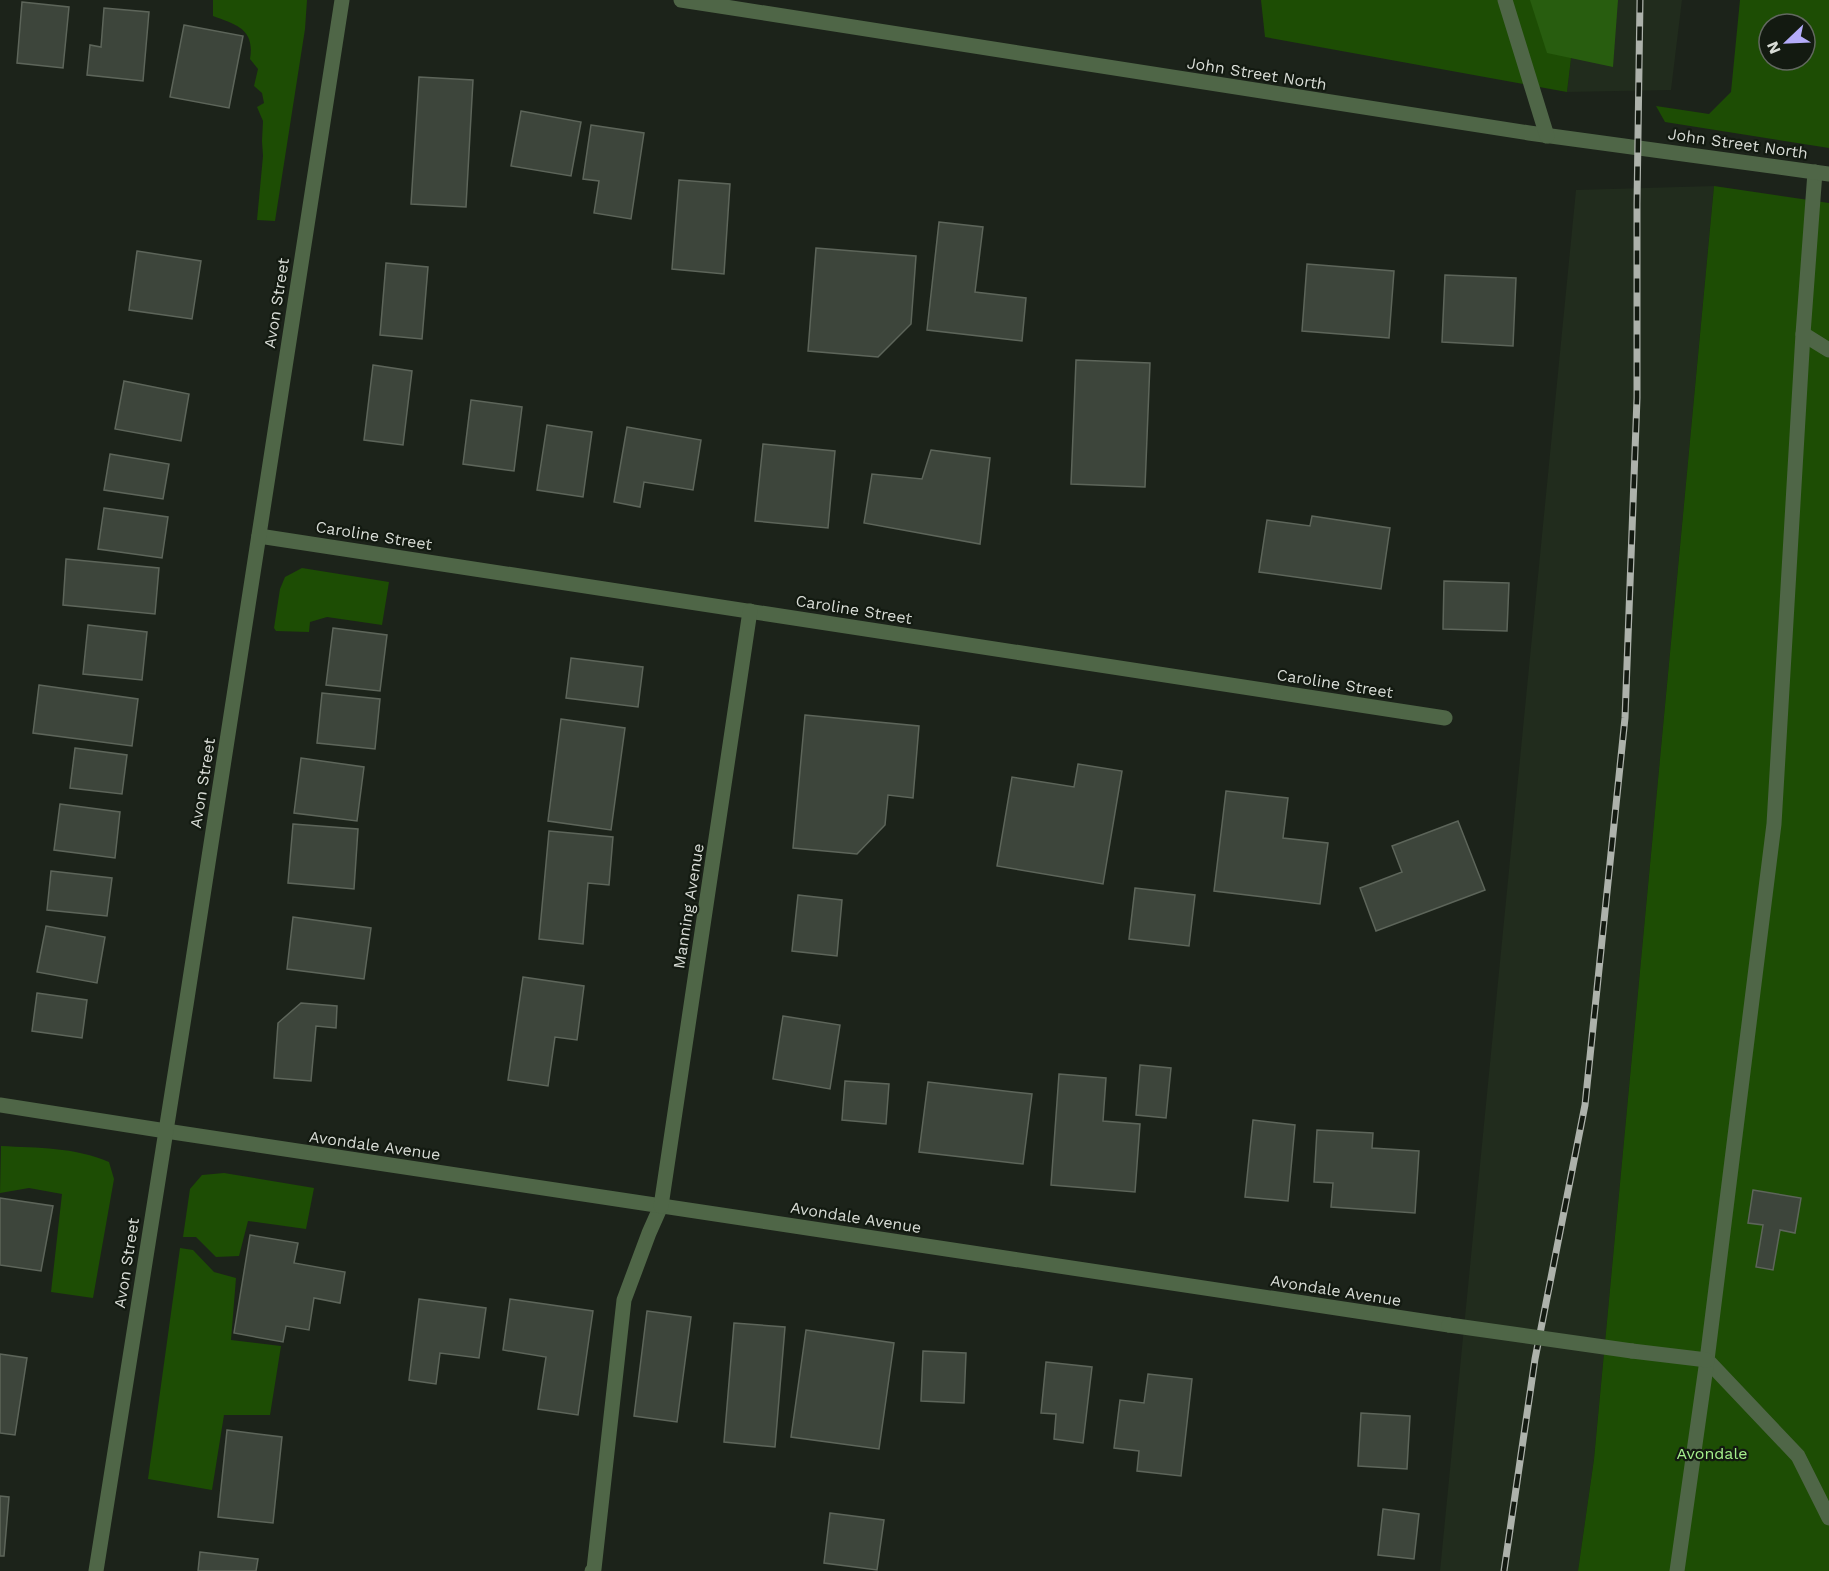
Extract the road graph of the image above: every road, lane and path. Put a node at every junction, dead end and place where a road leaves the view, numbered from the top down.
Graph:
1 (342, 0) edge
2 (681, 0) edge
3 (1505, 0) edge
4 (1547, 136) junction
5 (1822, 173) edge
6 (1803, 334) junction
7 (1829, 351) edge
8 (258, 536) junction
9 (750, 611) junction
10 (1445, 718) dead end
11 (0, 1105) edge
12 (166, 1131) junction
13 (661, 1206) junction
14 (1707, 1360) junction
15 (1829, 1518) edge
16 (96, 1571) edge
17 (592, 1571) edge
18 (1677, 1571) edge

1 - 8 street, Avon Street
2 - 4 street, John Street North
3 - 4 street
4 - 5 street, John Street North
5 - 6 street
6 - 7 street
6 - 14 street
8 - 9 street, Caroline Street
8 - 12 street, Avon Street
9 - 10 street, Caroline Street
9 - 13 street, Manning Avenue
11 - 12 street, Avondale Avenue
12 - 13 street, Avondale Avenue
12 - 16 street, Avon Street
13 - 14 street, Avondale Avenue, bridge
13 - 17 street, Manning Avenue
14 - 15 street
14 - 18 street

